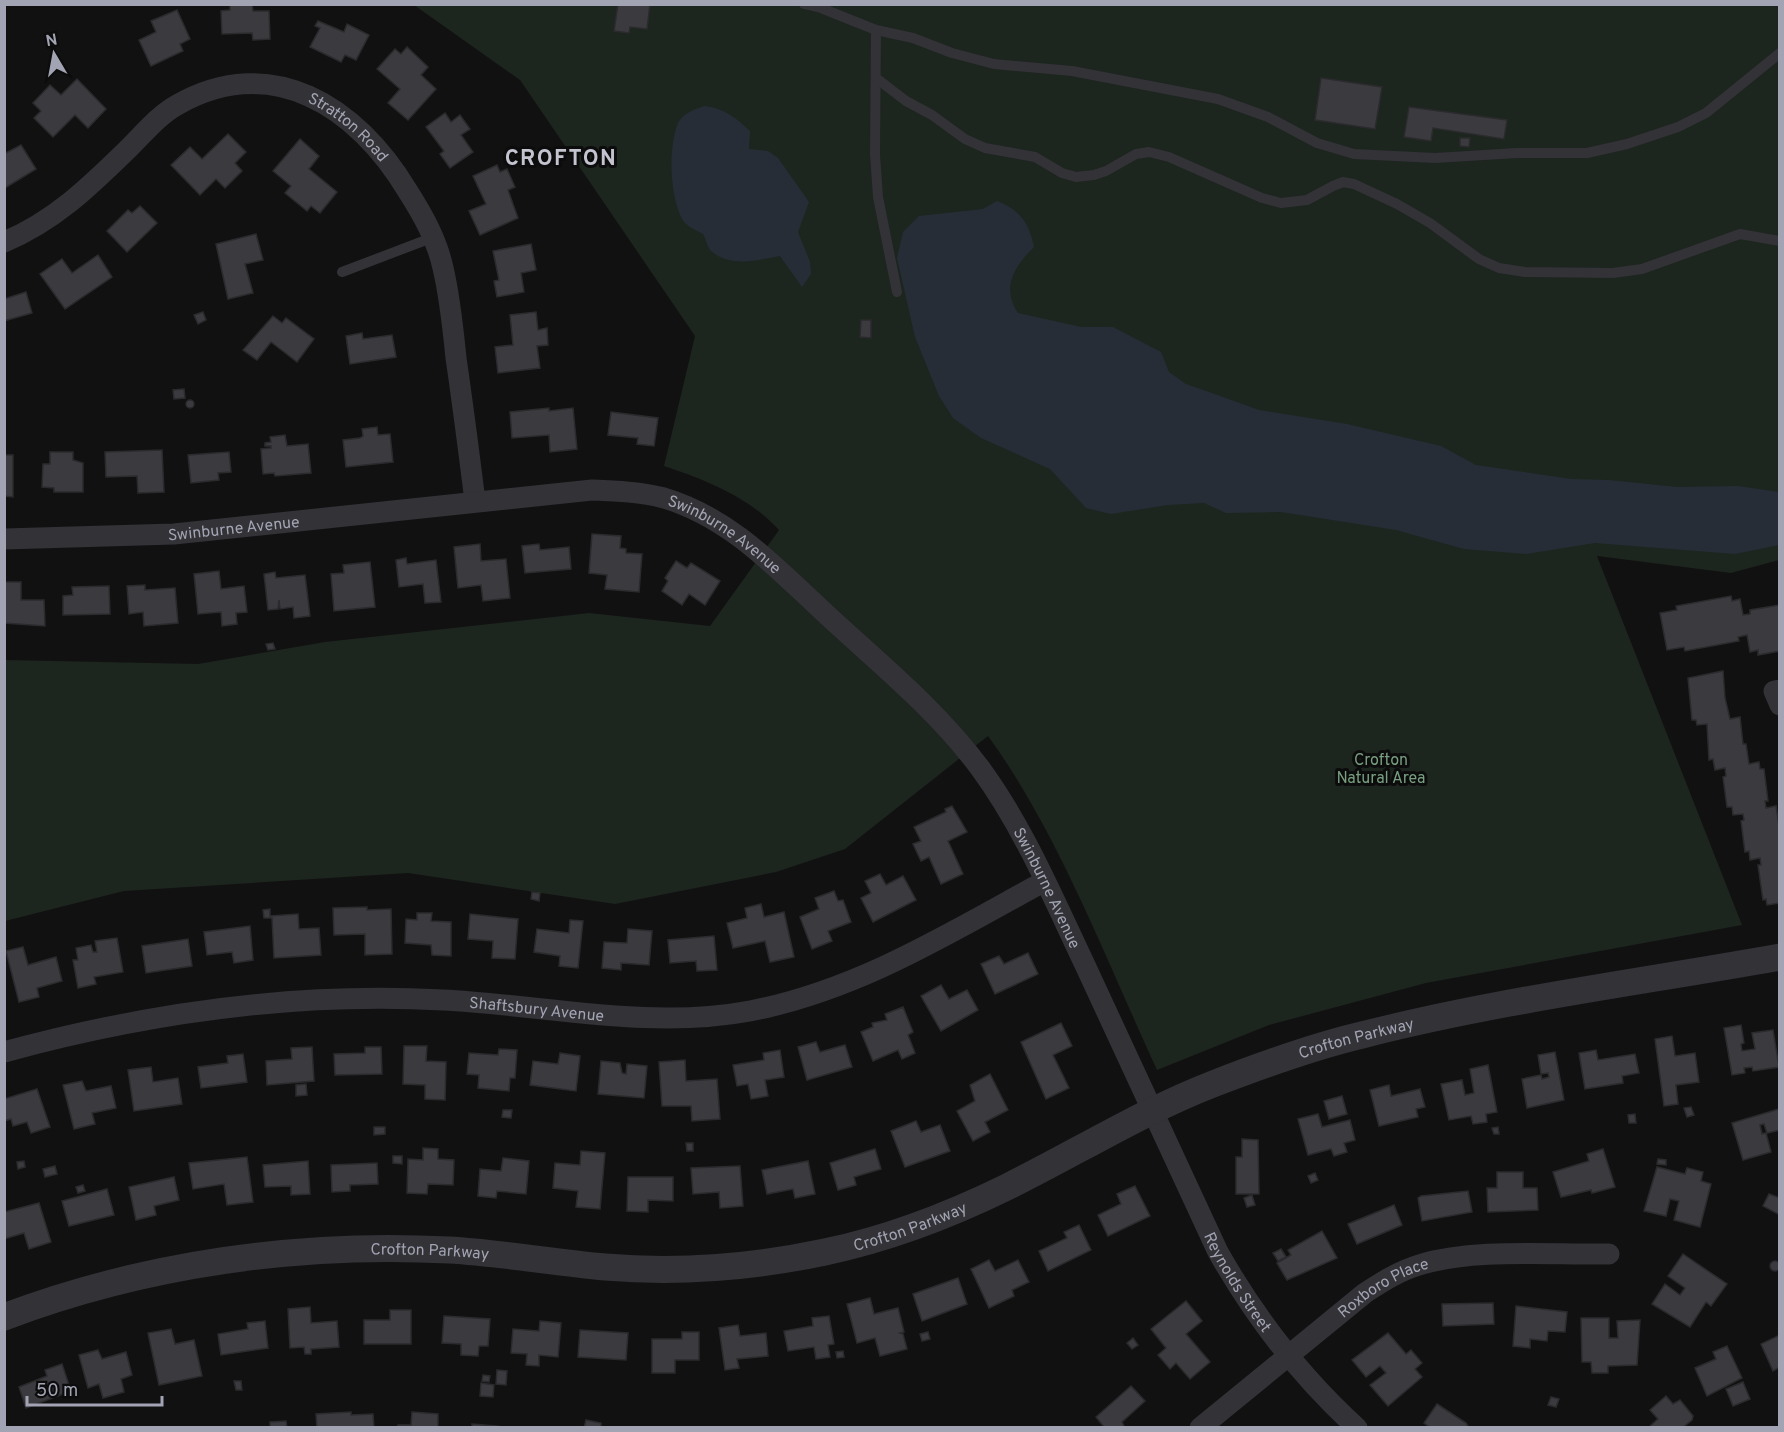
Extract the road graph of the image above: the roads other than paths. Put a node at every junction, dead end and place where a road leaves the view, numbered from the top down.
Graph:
1 (804, 4) edge
2 (876, 30) junction
3 (1779, 53) edge
4 (876, 78) junction
5 (434, 237) junction
6 (1779, 241) edge
7 (4, 242) edge
8 (342, 272) dead end
9 (897, 292) dead end
10 (475, 501) junction
11 (4, 539) edge
12 (1779, 690) edge
13 (1779, 705) edge
14 (1045, 881) junction
15 (1779, 957) edge
16 (4, 1052) edge
17 (1153, 1110) junction
18 (1609, 1254) dead end
19 (4, 1317) edge
20 (1287, 1357) junction
21 (1200, 1428) edge
22 (1357, 1428) edge

1 - 2 lane
2 - 3 lane
2 - 4 lane
4 - 6 lane
4 - 9 lane
5 - 7 street, Stratton Road
5 - 8 lane
5 - 10 street, Stratton Road
10 - 11 street, Swinburne Avenue
10 - 14 street, Swinburne Avenue
12 - 13 street
14 - 16 street, Shaftsbury Avenue
14 - 17 street, Swinburne Avenue
15 - 17 street, Crofton Parkway
17 - 19 street, Crofton Parkway
17 - 20 street, Reynolds Street
18 - 20 street, Roxboro Place
20 - 21 street, Roxboro Place
20 - 22 street, Reynolds Street

